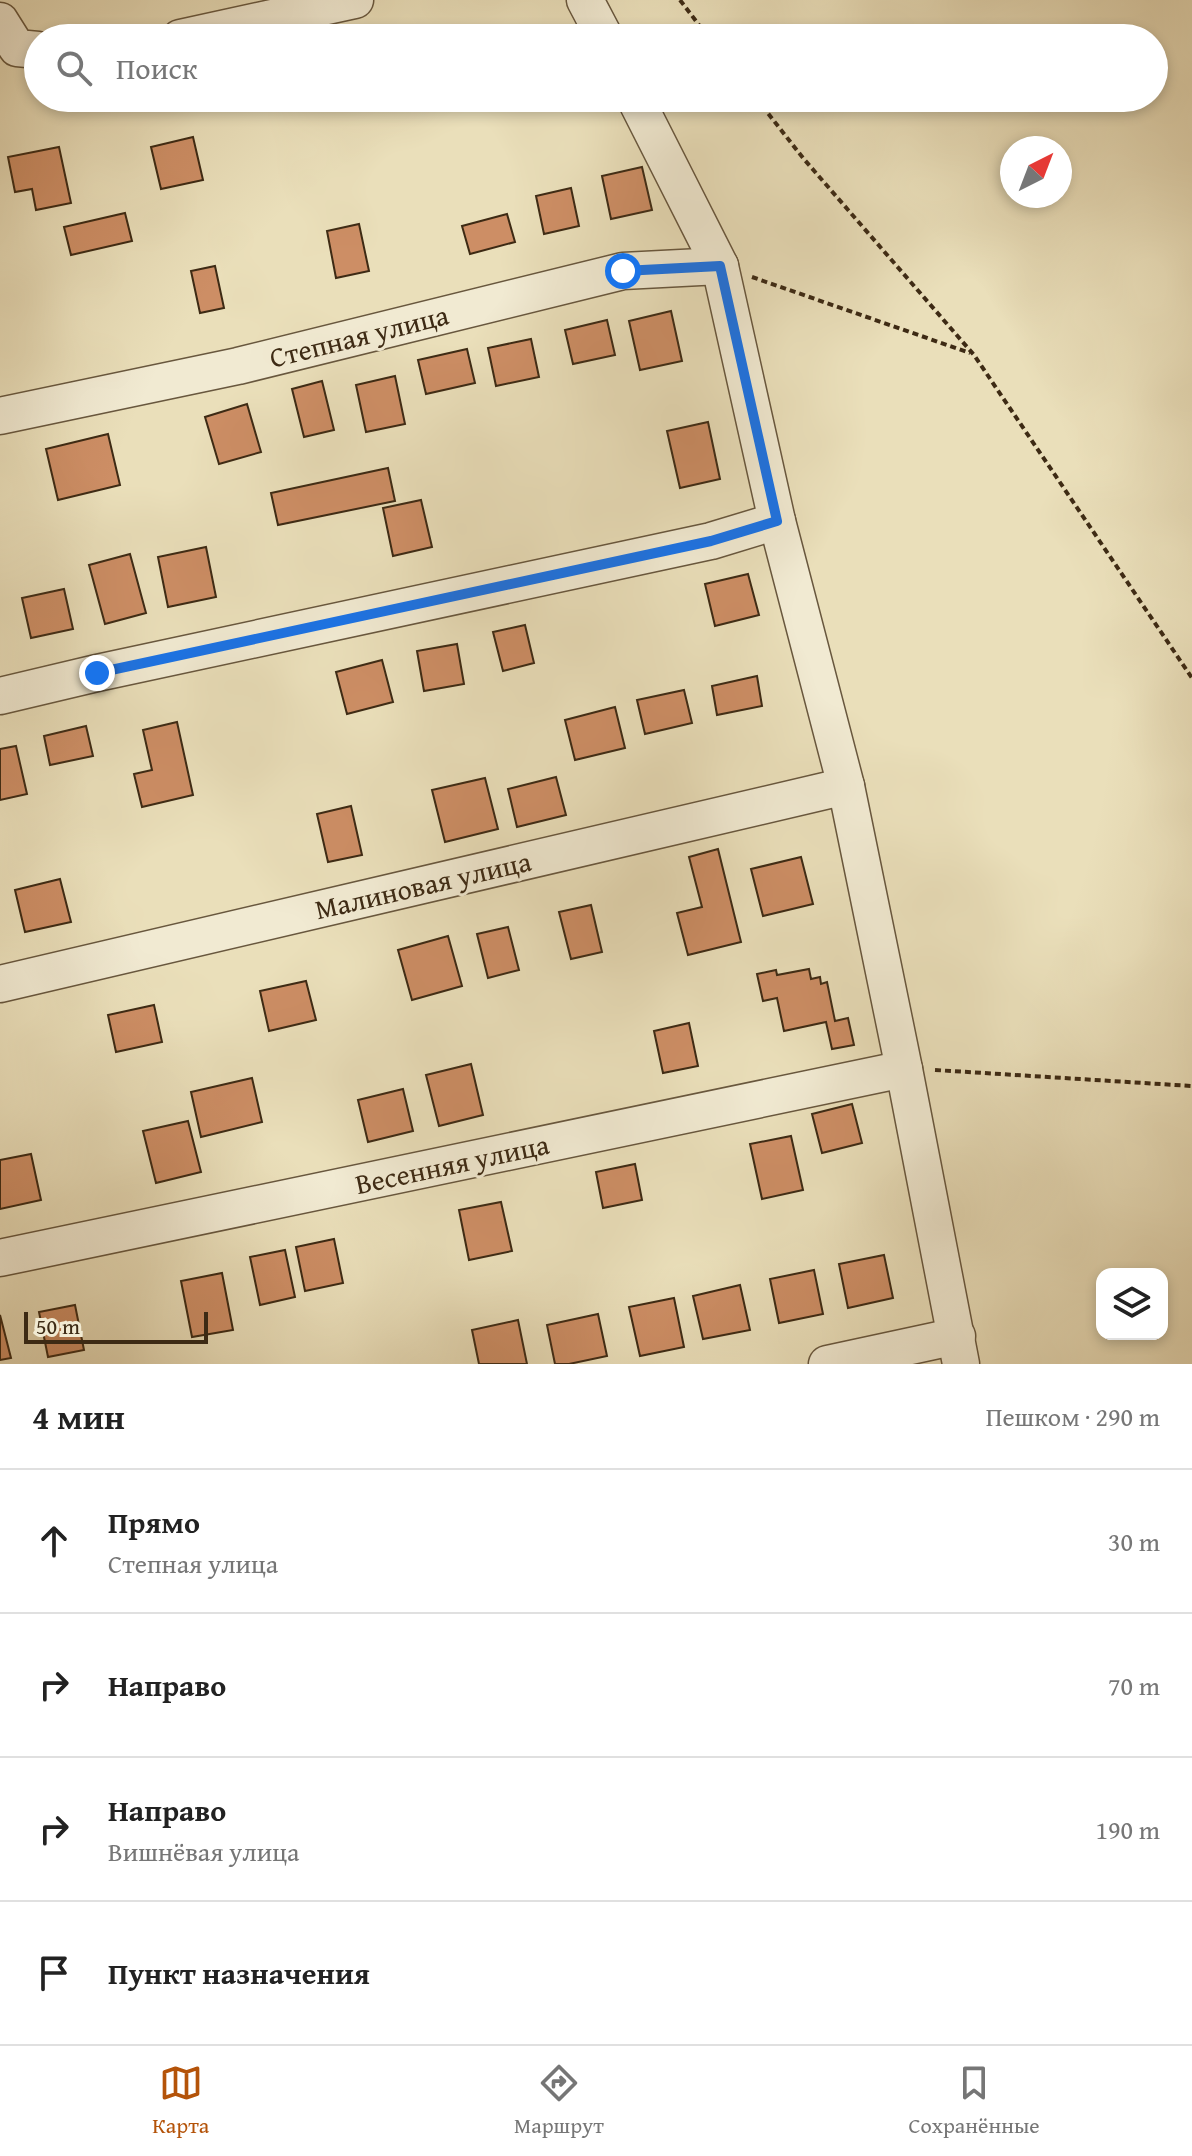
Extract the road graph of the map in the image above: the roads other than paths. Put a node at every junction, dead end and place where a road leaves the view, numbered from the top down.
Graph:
1 (355, 0) edge
2 (585, 0) edge
3 (0, 21) edge
4 (244, 24) edge
5 (598, 24) edge
6 (24, 49) edge
7 (642, 112) edge
8 (720, 266) junction
9 (0, 416) edge
10 (777, 521) junction
11 (0, 696) edge
12 (846, 786) junction
13 (0, 984) edge
14 (904, 1069) junction
15 (0, 1258) edge
16 (959, 1350) edge
17 (827, 1364) edge

1 - 4 street
2 - 5 street
3 - 6 street
7 - 8 street
8 - 9 street, Степная улица
8 - 10 street
10 - 11 street
10 - 12 street
12 - 13 street, Малиновая улица
12 - 14 street
14 - 15 street, Весенняя улица
14 - 16 street
16 - 17 street

